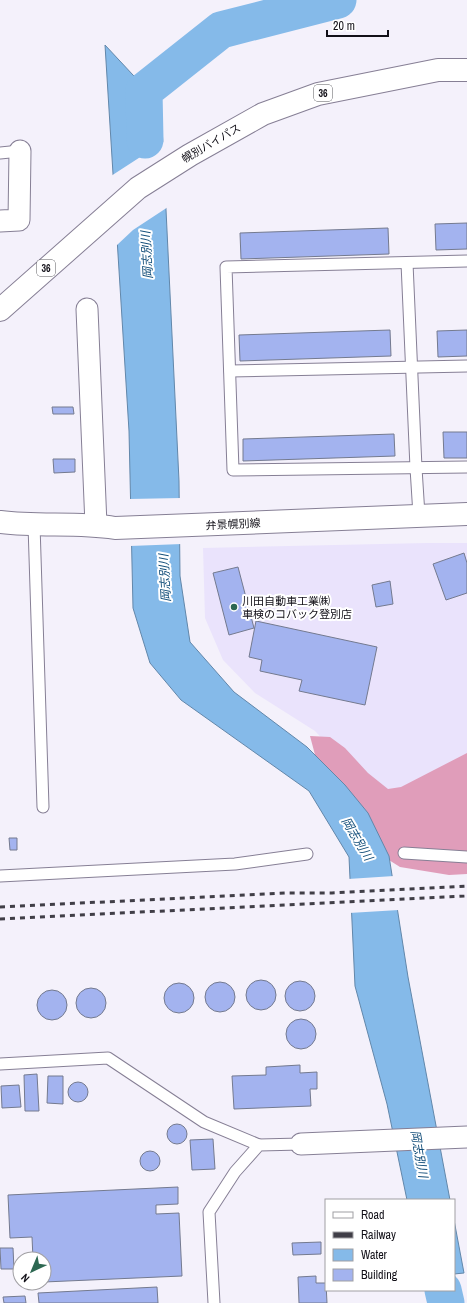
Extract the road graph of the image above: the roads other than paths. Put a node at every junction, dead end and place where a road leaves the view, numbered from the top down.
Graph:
1 (467, 70) edge
2 (10, 152) edge
3 (0, 221) edge
4 (467, 261) edge
5 (407, 263) junction
6 (87, 309) dead end
7 (0, 310) edge
8 (467, 366) edge
9 (412, 367) junction
10 (230, 371) junction
11 (467, 467) edge
12 (416, 468) junction
13 (467, 514) edge
14 (419, 515) junction
15 (0, 522) edge
16 (34, 525) junction
17 (105, 526) junction
18 (43, 807) dead end
19 (404, 853) dead end
20 (307, 854) dead end
21 (467, 857) edge
22 (0, 876) edge
23 (0, 1064) edge
24 (462, 1137) edge
25 (301, 1144) joint
26 (259, 1145) junction
27 (214, 1303) edge

1 - 7 main road, 幌別バイパス / 36
2 - 3 street
4 - 5 lane
5 - 9 lane
5 - 10 lane
6 - 17 street
8 - 9 lane
9 - 10 lane
9 - 12 lane
10 - 12 lane
11 - 12 lane
12 - 14 lane
13 - 14 main road, 弁景幌別線
14 - 17 main road, 弁景幌別線
15 - 16 main road, 弁景幌別線
16 - 17 main road, 弁景幌別線
16 - 18 lane
19 - 21 lane
20 - 22 lane
23 - 26 lane
24 - 25 street
25 - 26 lane
26 - 27 lane

